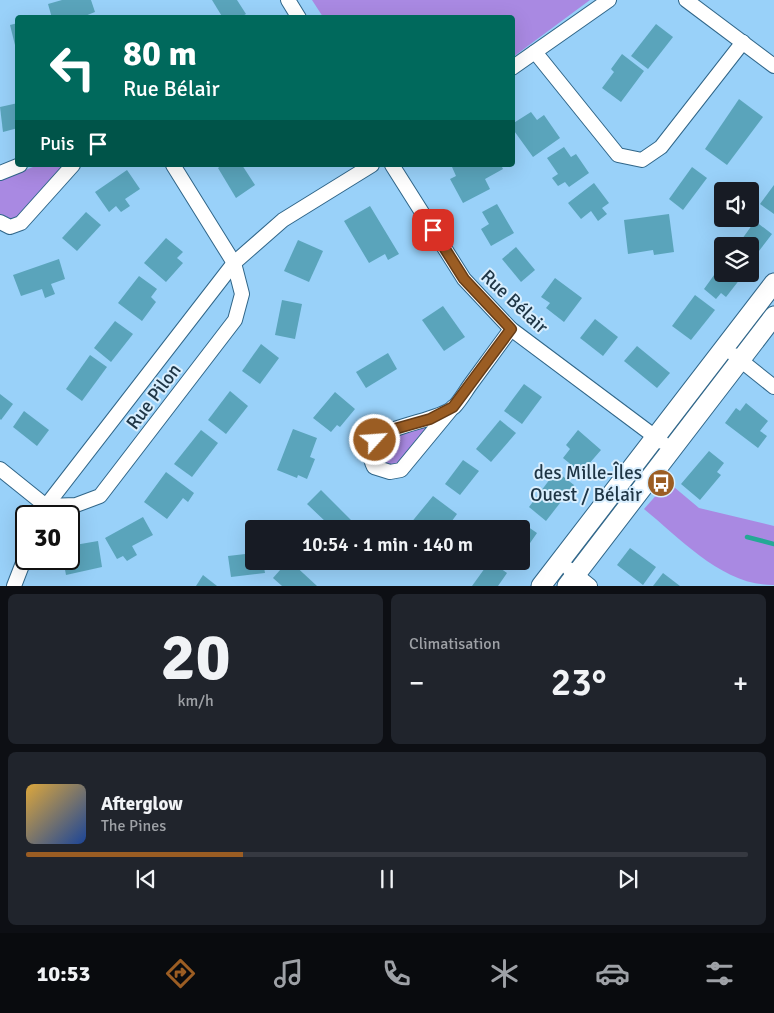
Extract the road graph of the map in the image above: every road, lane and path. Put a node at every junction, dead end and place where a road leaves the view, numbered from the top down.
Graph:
1 (288, 0) edge
2 (609, 0) edge
3 (686, 0) edge
4 (297, 15) edge
5 (742, 42) junction
6 (535, 52) junction
7 (515, 66) edge
8 (774, 66) edge
9 (15, 167) edge
10 (72, 167) edge
11 (174, 167) edge
12 (369, 167) edge
13 (393, 167) edge
14 (0, 173) edge
15 (0, 222) edge
16 (234, 263) junction
17 (774, 283) edge
18 (774, 316) edge
19 (511, 329) junction
20 (725, 348) junction
21 (740, 360) junction
22 (774, 388) edge
23 (453, 407) junction
24 (655, 437) junction
25 (671, 450) junction
26 (0, 469) edge
27 (38, 505) edge
28 (49, 505) edge
29 (76, 505) edge
30 (560, 562) junction
31 (20, 570) edge
32 (578, 582) edge
33 (14, 586) edge
34 (541, 586) edge

1 - 4 street
2 - 6 street
3 - 5 street
5 - 6 street
5 - 8 street
6 - 7 street
9 - 14 street
10 - 15 street
11 - 16 street
12 - 16 street, Rue Pilon
13 - 19 street, Rue Bélair
16 - 28 street, Rue Pilon
16 - 29 street, Rue Pilon
17 - 20 street
18 - 21 street
19 - 23 street
19 - 24 street, Rue Bélair
20 - 21 street
20 - 24 street
21 - 22 street
21 - 25 street
23 - 23 street
24 - 25 street, Rue Bélair
24 - 30 street
25 - 32 street
26 - 27 street
30 - 32 street
30 - 34 street
31 - 33 street

